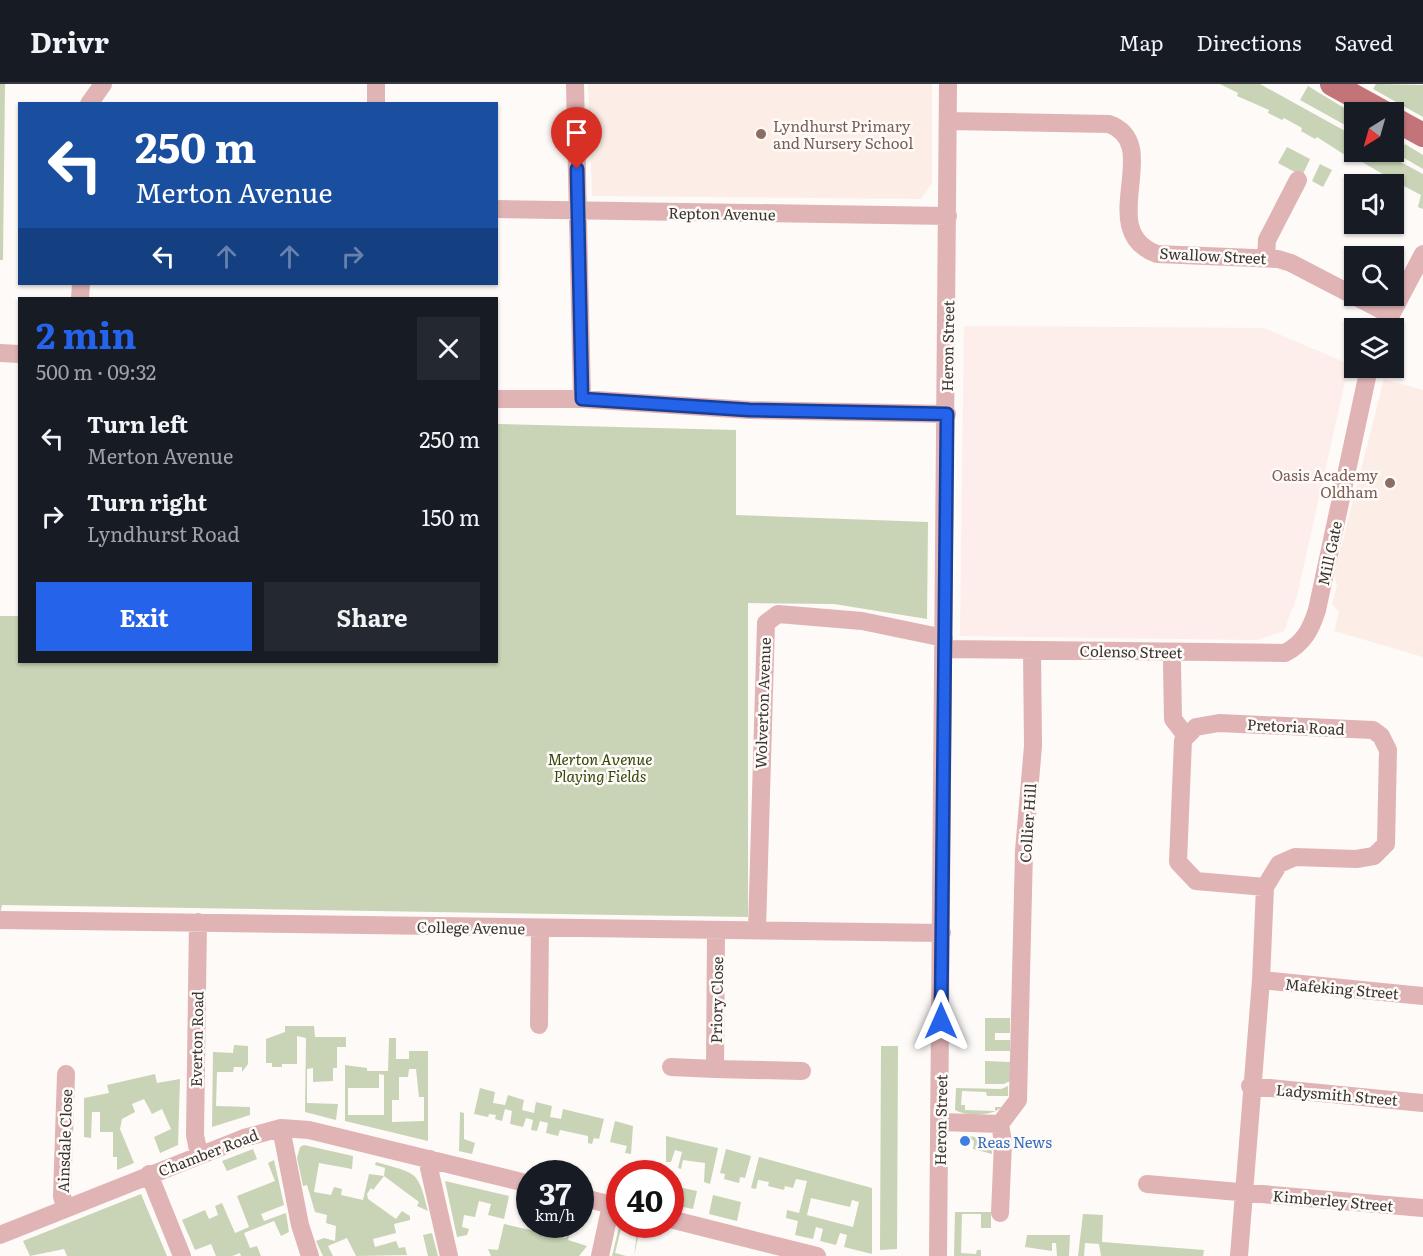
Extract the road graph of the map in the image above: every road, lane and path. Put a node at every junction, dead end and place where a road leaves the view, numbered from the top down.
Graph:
1 (103, 84) edge
2 (376, 84) edge
3 (575, 84) edge
4 (948, 84) edge
5 (1332, 84) edge
6 (1359, 90) edge
7 (90, 102) edge
8 (376, 102) edge
9 (1372, 102) edge
10 (949, 121) junction
11 (1404, 124) edge
12 (1423, 135) edge
13 (1298, 180) dead end
14 (498, 209) edge
15 (577, 211) junction
16 (948, 216) junction
17 (1423, 254) edge
18 (1266, 258) junction
19 (1380, 318) edge
20 (1389, 318) edge
21 (0, 353) edge
22 (18, 354) edge
23 (1367, 378) edge
24 (498, 399) edge
25 (582, 399) junction
26 (947, 414) junction
27 (1309, 632) joint
28 (944, 644) junction
29 (1032, 650) junction
30 (1172, 663) dead end
31 (1186, 736) junction
32 (1265, 887) junction
33 (0, 920) edge
34 (198, 922) junction
35 (540, 928) junction
36 (716, 930) junction
37 (757, 930) junction
38 (942, 933) junction
39 (1261, 980) junction
40 (1423, 996) edge
41 (539, 1025) dead end
42 (671, 1067) dead end
43 (715, 1069) junction
44 (802, 1071) dead end
45 (66, 1074) dead end
46 (1250, 1086) junction
47 (1423, 1103) edge
48 (940, 1122) junction
49 (1000, 1124) junction
50 (281, 1128) junction
51 (199, 1155) junction
52 (430, 1159) junction
53 (149, 1174) junction
54 (516, 1180) edge
55 (1147, 1184) dead end
56 (1243, 1192) junction
57 (65, 1208) junction
58 (1423, 1208) edge
59 (1000, 1213) dead end
60 (684, 1223) edge
61 (0, 1235) edge
62 (606, 1236) edge
63 (785, 1252) edge
64 (182, 1256) edge
65 (310, 1256) edge
66 (449, 1256) edge
67 (600, 1256) edge
68 (817, 1256) edge
69 (938, 1256) edge
70 (1239, 1256) edge

1 - 7 street
2 - 8 street
3 - 15 street
4 - 10 street, Heron Street
5 - 6 main road
6 - 9 main road
10 - 16 street, Heron Street
10 - 18 street, Swallow Street
11 - 12 main road
13 - 18 street
14 - 15 street, Repton Avenue
15 - 16 street, Repton Avenue
15 - 25 street
16 - 26 street, Heron Street
17 - 20 street
18 - 19 street, Swallow Street
21 - 22 street
23 - 27 street, Mill Gate
24 - 25 street
25 - 26 street
26 - 28 street, Heron Street
27 - 29 street, Colenso Street
28 - 29 street, Colenso Street
28 - 37 street, Wolverton Avenue
28 - 38 street, Heron Street
29 - 49 street, Collier Hill
30 - 31 street
31 - 32 street
31 - 32 street, Pretoria Road
32 - 39 street
33 - 34 street, College Avenue
34 - 35 street, College Avenue
34 - 51 street, Everton Road
35 - 36 street, College Avenue
35 - 41 street
36 - 37 street, College Avenue
36 - 43 street, Priory Close
37 - 38 street, College Avenue
38 - 48 street, Heron Street
39 - 40 street, Mafeking Street
39 - 46 street
42 - 43 street
43 - 44 street
45 - 57 street, Ainsdale Close
46 - 47 street, Ladysmith Street
46 - 56 street
48 - 49 street
48 - 69 street, Heron Street
49 - 59 street
50 - 51 street, Chamber Road
50 - 52 street, Chamber Road
50 - 65 street
51 - 53 street, Chamber Road
52 - 54 street, Chamber Road
52 - 66 street
53 - 57 street, Chamber Road
53 - 64 street
55 - 56 street, Kimberley Street
56 - 58 street, Kimberley Street
56 - 70 street
57 - 61 street, Chamber Road
60 - 63 street
62 - 67 street
63 - 68 street

